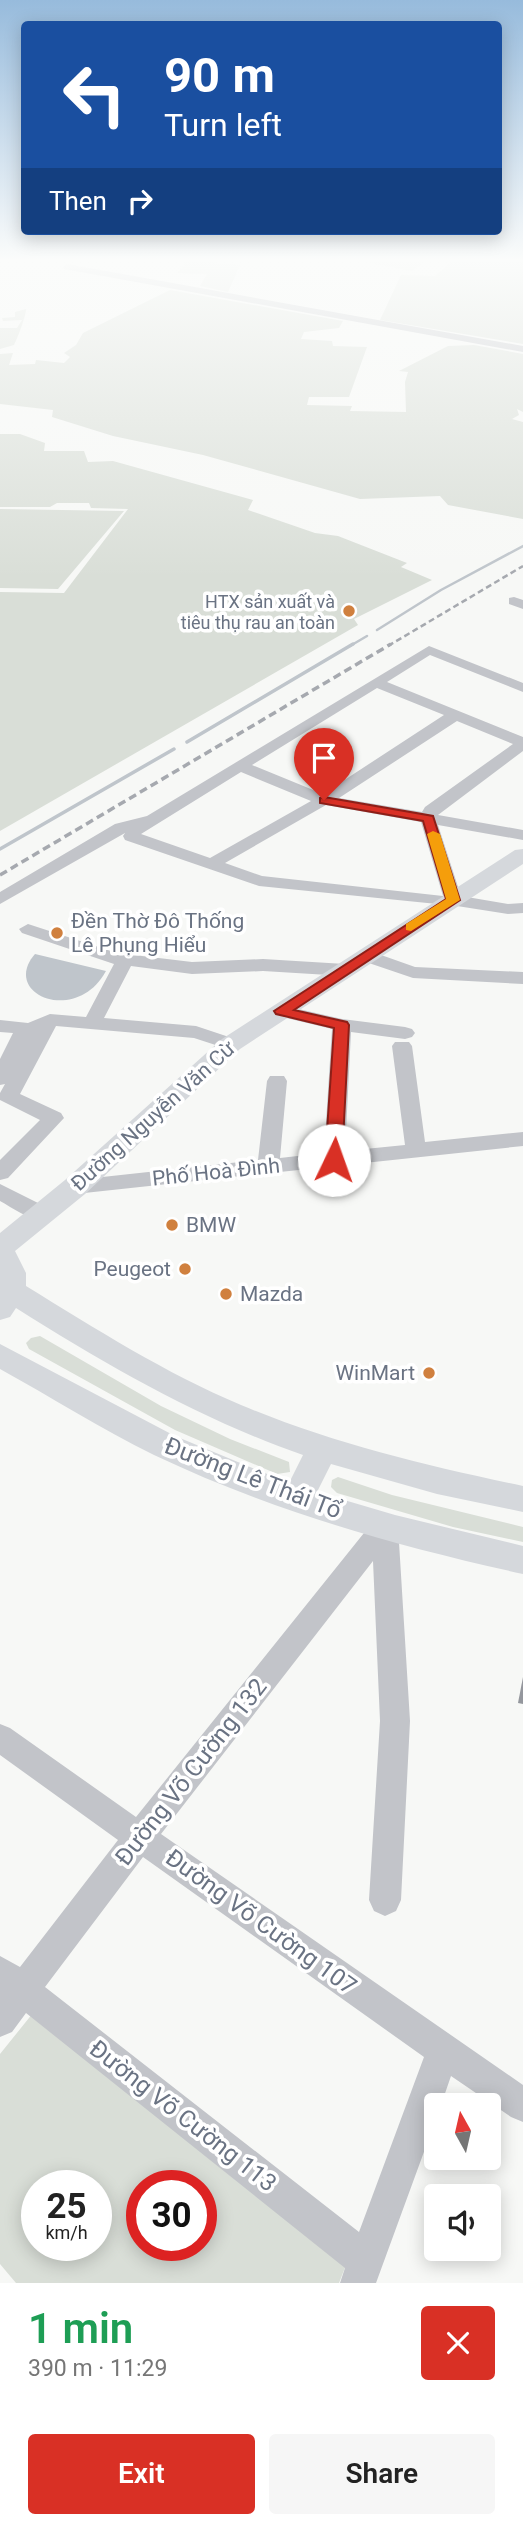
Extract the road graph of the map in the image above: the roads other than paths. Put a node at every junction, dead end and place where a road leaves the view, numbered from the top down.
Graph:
1 (379, 684) junction
2 (523, 688) edge
3 (455, 715) junction
4 (523, 743) edge
5 (242, 767) junction
6 (324, 800) junction
7 (160, 815) junction
8 (428, 818) junction
9 (523, 835) edge
10 (523, 855) edge
11 (213, 863) junction
12 (0, 899) edge
13 (452, 901) junction
14 (523, 908) edge
15 (28, 929) dead end
16 (367, 956) junction
17 (125, 960) junction
18 (345, 970) junction
19 (523, 978) edge
20 (281, 1011) junction
21 (50, 1020) junction
22 (92, 1024) junction
23 (342, 1025) junction
24 (0, 1026) edge
25 (25, 1029) junction
26 (231, 1044) junction
27 (0, 1079) edge
28 (277, 1081) dead end
29 (523, 1139) edge
30 (416, 1151) junction
31 (334, 1160) junction
32 (268, 1167) junction
33 (0, 1173) edge
34 (75, 1187) junction
35 (0, 1191) edge
36 (42, 1214) junction
37 (0, 1249) edge
38 (6, 1300) edge
39 (0, 1355) edge
40 (322, 1449) junction
41 (523, 1499) edge
42 (297, 1500) junction
43 (385, 1526) junction
44 (523, 1560) edge
45 (0, 1738) edge
46 (140, 1836) junction
47 (386, 1900) dead end
48 (11, 1982) edge
49 (0, 2020) edge
50 (443, 2052) junction
51 (523, 2105) edge
52 (361, 2271) edge

1 - 2 street
1 - 3 street
1 - 5 street
3 - 4 street
3 - 6 street
4 - 8 street
5 - 6 street
5 - 7 street
6 - 8 street
6 - 11 street
7 - 11 street
7 - 12 street
8 - 9 street
8 - 13 street
10 - 13 main road, Đường Nguyễn Văn Cừ
11 - 13 street
13 - 14 street
13 - 16 main road, Đường Nguyễn Văn Cừ
15 - 17 street
16 - 18 main road, Đường Nguyễn Văn Cừ
16 - 19 street
17 - 18 street
17 - 22 street
18 - 20 main road, Đường Nguyễn Văn Cừ
20 - 23 street
20 - 26 main road, Đường Nguyễn Văn Cừ
21 - 22 street
21 - 25 street
21 - 33 street
22 - 26 street
23 - 30 street
23 - 31 street
24 - 25 street
25 - 27 street
26 - 34 main road, Đường Nguyễn Văn Cừ
28 - 32 street
29 - 30 street, Phố Hoà Đình
30 - 31 street, Phố Hoà Đình
31 - 32 street, Phố Hoà Đình
32 - 34 street, Phố Hoà Đình
34 - 36 main road, Đường Nguyễn Văn Cừ
35 - 36 street
36 - 37 main road, Đường Nguyễn Văn Cừ
37 - 38 main road
38 - 40 main road
39 - 42 main road, Đường Lê Thái Tổ
40 - 41 main road
40 - 42 main road
42 - 43 main road, Đường Lê Thái Tổ
43 - 44 main road, Đường Lê Thái Tổ
43 - 46 street, Đường Võ Cường 132
43 - 47 street
45 - 46 street, Đường Võ Cường 107
46 - 48 street, Đường Võ Cường 132
46 - 50 street, Đường Võ Cường 107
48 - 49 street, Đường Võ Cường 132
48 - 52 street, Đường Võ Cường 113
50 - 51 street, Đường Võ Cường 107
50 - 52 street

